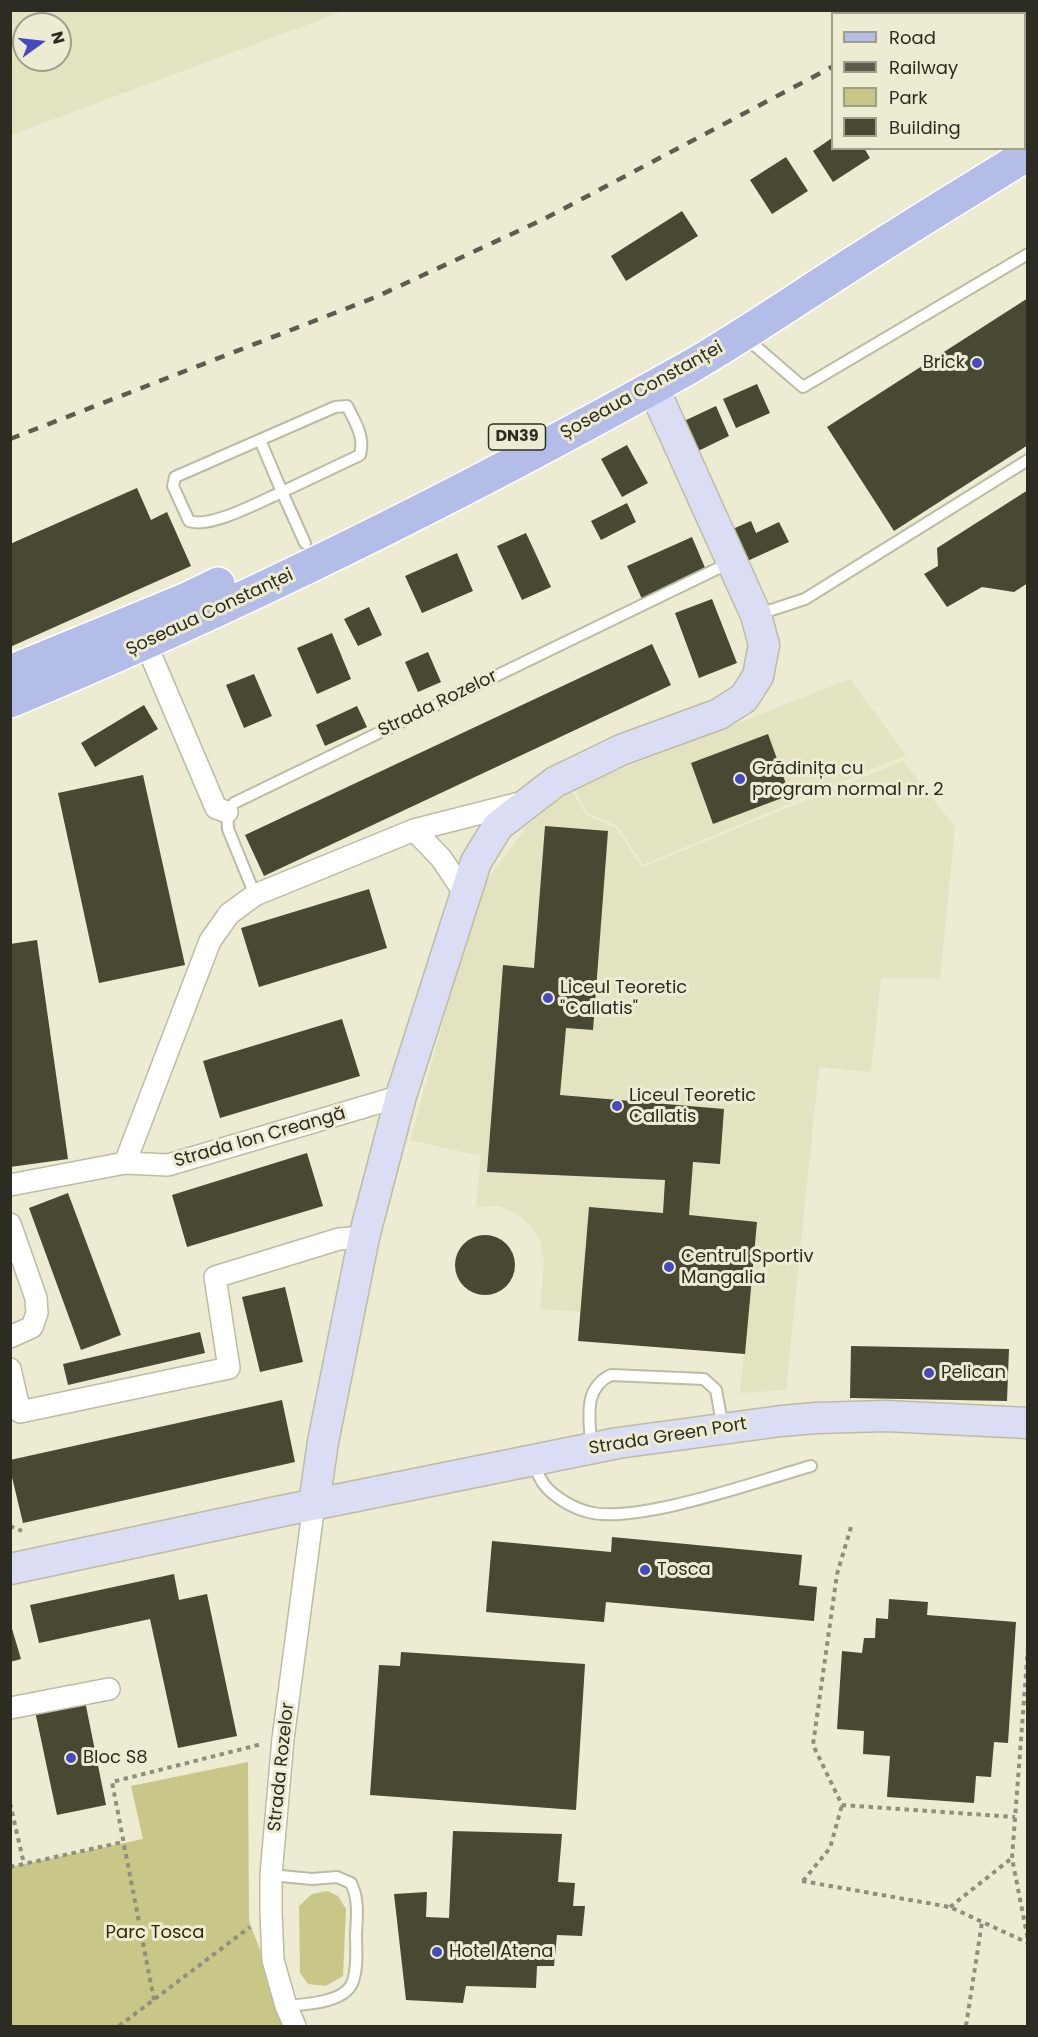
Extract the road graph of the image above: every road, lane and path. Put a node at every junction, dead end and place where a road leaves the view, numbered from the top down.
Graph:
1 (993, 150) edge
2 (1028, 154) edge
3 (1028, 254) edge
4 (742, 335) junction
5 (652, 387) junction
6 (260, 440) junction
7 (1028, 460) edge
8 (282, 492) junction
9 (305, 543) junction
10 (731, 562) junction
11 (756, 615) junction
12 (146, 644) junction
13 (10, 672) edge
14 (10, 701) edge
15 (529, 800) junction
16 (227, 812) junction
17 (414, 830) junction
18 (465, 894) junction
19 (255, 895) junction
20 (401, 1096) junction
21 (125, 1163) junction
22 (10, 1185) edge
23 (10, 1224) edge
24 (364, 1237) junction
25 (10, 1337) edge
26 (10, 1369) edge
27 (1028, 1422) edge
28 (723, 1428) junction
29 (591, 1449) junction
30 (531, 1460) junction
31 (811, 1466) dead end
32 (314, 1504) junction
33 (10, 1526) edge
34 (851, 1527) dead end
35 (22, 1531) dead end
36 (10, 1569) edge
37 (1028, 1647) edge
38 (109, 1689) dead end
39 (10, 1708) edge
40 (283, 1739) junction
41 (10, 1803) edge
42 (842, 1805) junction
43 (1015, 1817) junction
44 (123, 1842) junction
45 (1012, 1858) junction
46 (24, 1864) junction
47 (10, 1867) edge
48 (271, 1875) junction
49 (950, 1908) junction
50 (271, 1912) junction
51 (982, 1922) junction
52 (1028, 1941) edge
53 (154, 2000) junction
54 (286, 2006) junction
55 (119, 2026) edge
56 (295, 2026) edge
57 (966, 2026) edge

1 - 9 main road, Șoseaua Constanței / DN39
2 - 4 main road, Șoseaua Constanței / DN39
3 - 4 lane
4 - 5 main road, Șoseaua Constanței / DN39
5 - 10 street, Strada Rozelor
5 - 12 main road, Șoseaua Constanței / DN39
6 - 8 lane
6 - 8 lane
6 - 8 lane
7 - 11 lane
8 - 9 lane
9 - 13 main road, Șoseaua Constanței / DN39
10 - 11 street, Strada Rozelor
10 - 16 lane, Strada Rozelor
11 - 15 street, Strada Rozelor
12 - 14 main road, Șoseaua Constanței / DN39
12 - 16 street
15 - 17 street, Strada Rozelor
15 - 18 street, Strada Rozelor
16 - 19 lane
17 - 18 street
17 - 19 street, Strada Rozelor
18 - 20 street, Strada Rozelor
19 - 21 street, Strada Rozelor
20 - 21 street, Strada Ion Creangă
20 - 24 street, Strada Rozelor
21 - 22 street, Strada Ion Creangă
23 - 25 street
24 - 26 street
24 - 32 street, Strada Rozelor
27 - 28 street, Strada Green Port
28 - 29 street, Strada Green Port
28 - 29 lane
29 - 30 street, Strada Green Port
30 - 31 lane
30 - 32 street, Strada Green Port
32 - 36 street
32 - 40 street, Strada Rozelor
33 - 35 path
34 - 42 path
37 - 43 path
38 - 39 street
40 - 44 path
40 - 48 street, Strada Rozelor
41 - 46 path
42 - 43 path
42 - 49 path
43 - 45 path
44 - 46 path
44 - 53 path
45 - 49 path
45 - 52 path
46 - 47 path
48 - 50 street, Strada Rozelor
48 - 54 lane
49 - 51 path
50 - 53 path
50 - 54 street, Strada Rozelor
51 - 52 path
51 - 57 path
53 - 55 path
54 - 56 street, Strada Rozelor

